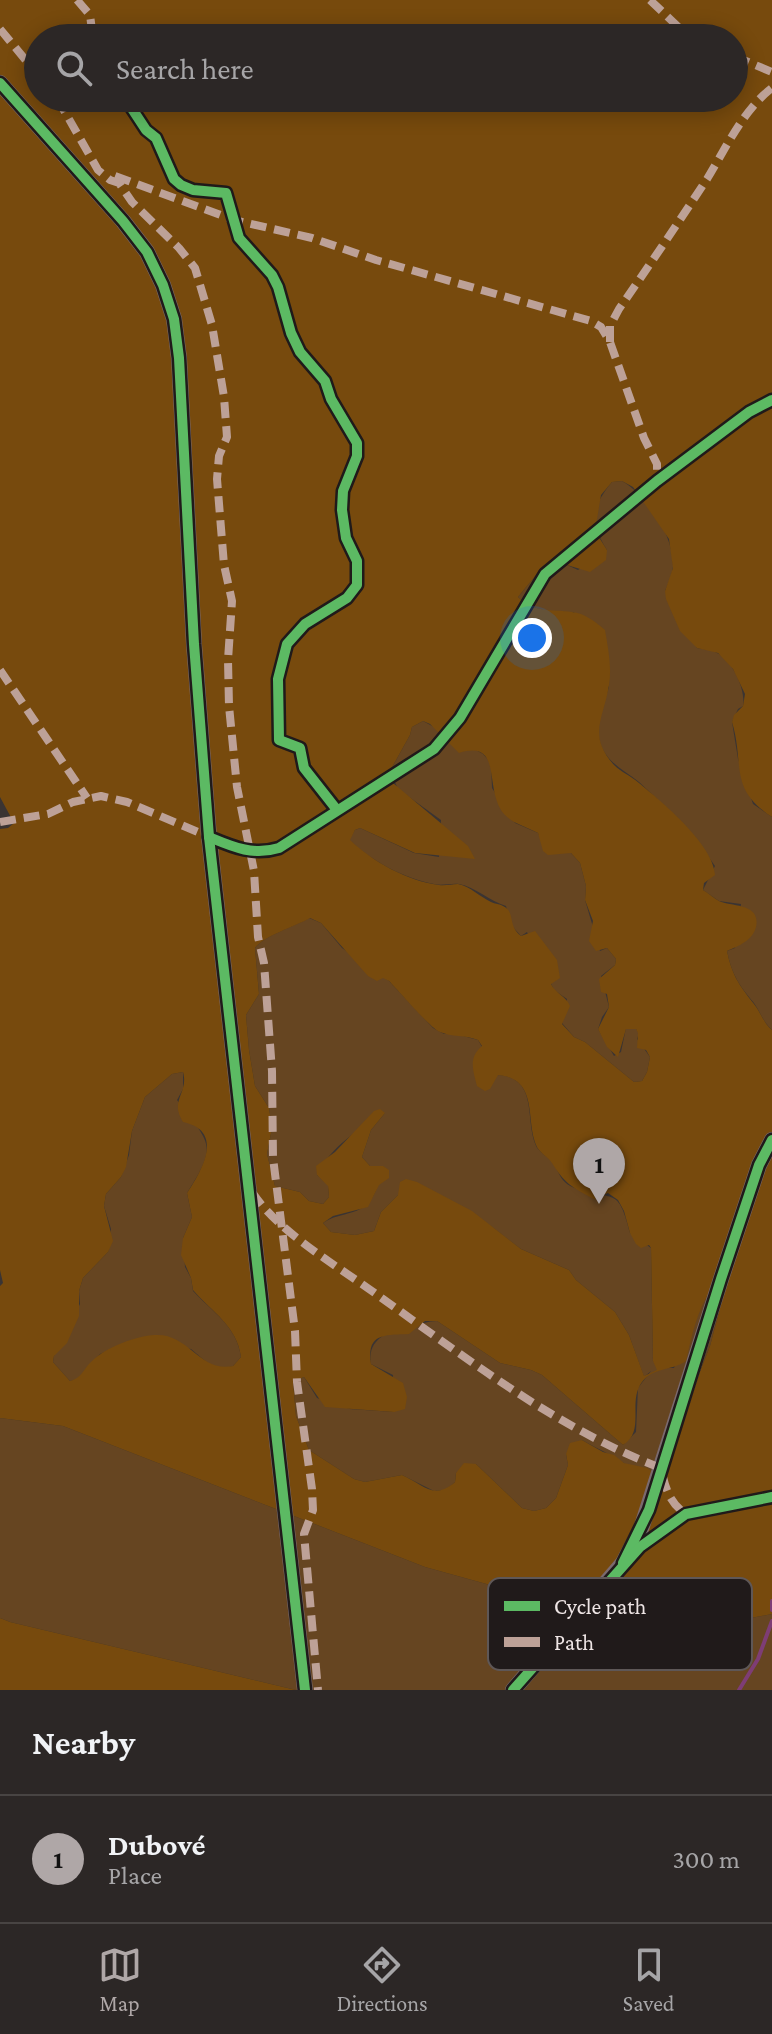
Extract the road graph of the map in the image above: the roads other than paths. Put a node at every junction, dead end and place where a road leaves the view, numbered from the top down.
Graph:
1 (0, 83) edge
2 (24, 110) edge
3 (26, 112) edge
4 (772, 1140) edge
5 (610, 1578) edge
6 (530, 1670) edge
7 (305, 1690) edge
8 (513, 1690) edge

1 - 2 street
3 - 7 street
4 - 5 street
6 - 8 street

